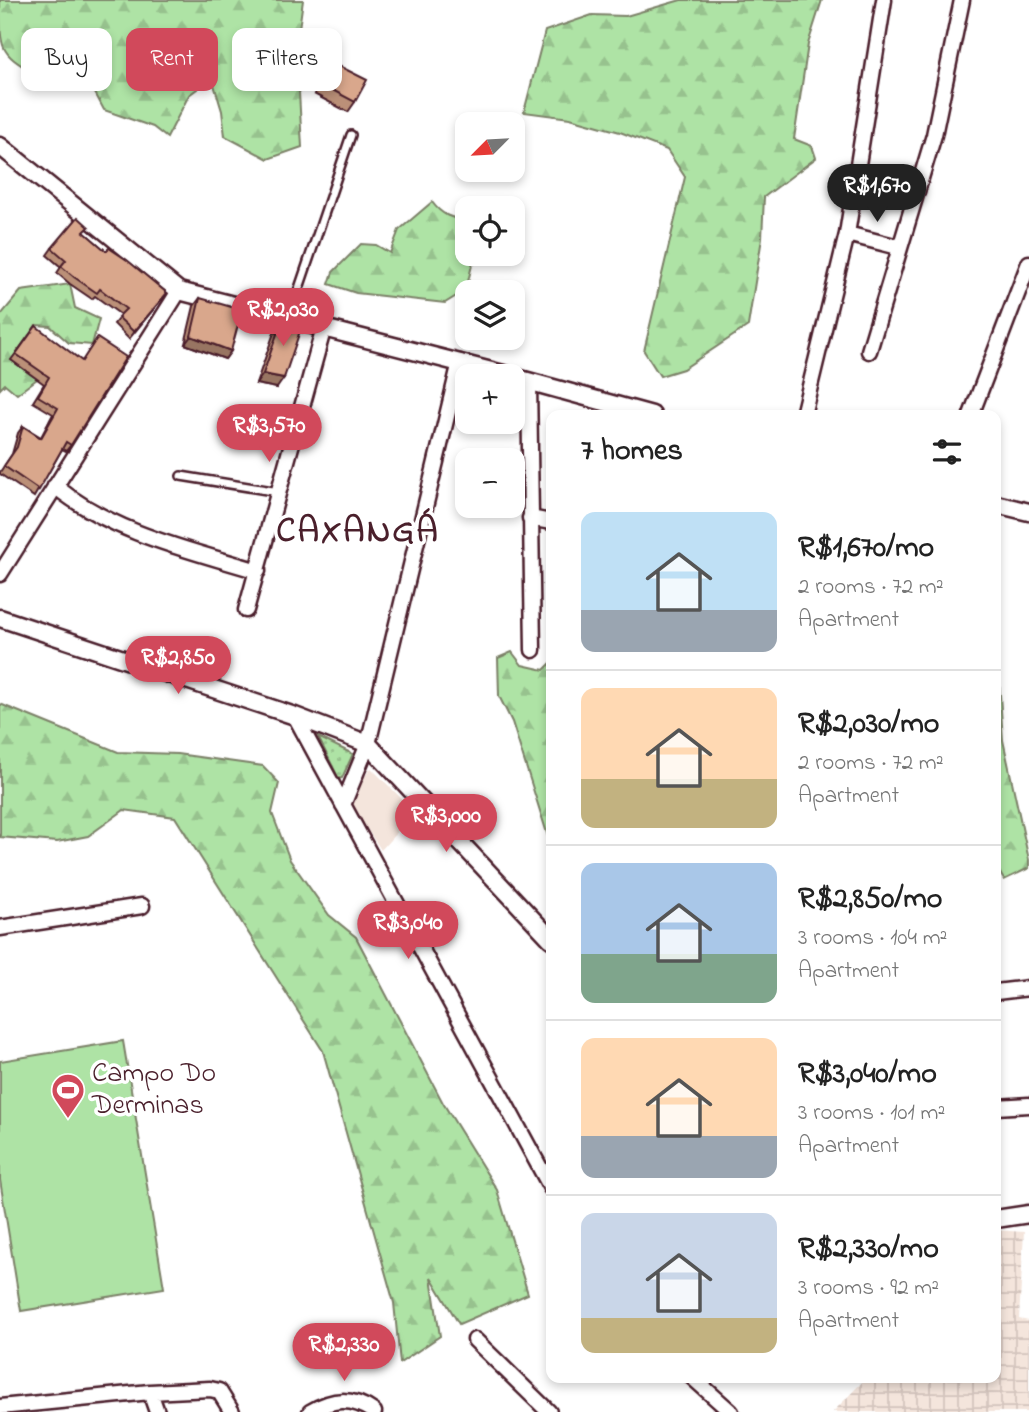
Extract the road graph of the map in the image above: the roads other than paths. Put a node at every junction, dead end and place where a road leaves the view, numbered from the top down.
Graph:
1 (884, 0) edge
2 (962, 0) edge
3 (351, 135) dead end
4 (0, 146) edge
5 (846, 234) junction
6 (898, 247) junction
7 (1029, 263) edge
8 (179, 291) junction
9 (289, 318) junction
10 (324, 327) junction
11 (869, 351) dead end
12 (460, 362) junction
13 (467, 364) edge
14 (525, 381) edge
15 (530, 382) junction
16 (634, 410) edge
17 (804, 410) edge
18 (973, 410) edge
19 (181, 476) dead end
20 (55, 486) junction
21 (279, 492) junction
22 (1001, 505) edge
23 (1029, 512) edge
24 (530, 518) junction
25 (546, 521) edge
26 (258, 572) junction
27 (0, 574) edge
28 (246, 610) dead end
29 (0, 618) edge
30 (533, 650) dead end
31 (295, 716) junction
32 (368, 744) junction
33 (343, 805) junction
34 (142, 906) dead end
35 (0, 928) edge
36 (546, 934) edge
37 (1029, 988) edge
38 (1001, 991) edge
39 (1029, 1105) edge
40 (1001, 1107) edge
41 (546, 1179) edge
42 (1029, 1214) edge
43 (1001, 1218) edge
44 (475, 1340) dead end
45 (699, 1383) edge
46 (150, 1392) junction
47 (0, 1407) edge
48 (36, 1408) edge
49 (156, 1412) edge
50 (232, 1412) edge
51 (310, 1412) edge
52 (374, 1412) edge
53 (549, 1412) edge
54 (731, 1412) edge

1 - 5 street
2 - 6 street
3 - 9 lane
4 - 8 street
5 - 6 street
5 - 17 street
6 - 11 street
7 - 18 street
8 - 9 street
8 - 20 street
9 - 10 street
10 - 12 street
10 - 21 street
12 - 13 street
12 - 32 street
14 - 15 street
15 - 16 street
15 - 24 street
19 - 21 lane
20 - 26 street
20 - 27 street
21 - 26 street
22 - 23 street
24 - 25 street
24 - 30 street
26 - 28 street
29 - 31 street
31 - 32 street
31 - 33 street
32 - 33 street
32 - 36 street
33 - 41 street
34 - 35 street
37 - 38 street
39 - 40 street
42 - 43 street
44 - 53 street
45 - 54 street
46 - 48 street
46 - 49 street
46 - 50 street
47 - 48 street
51 - 52 street

